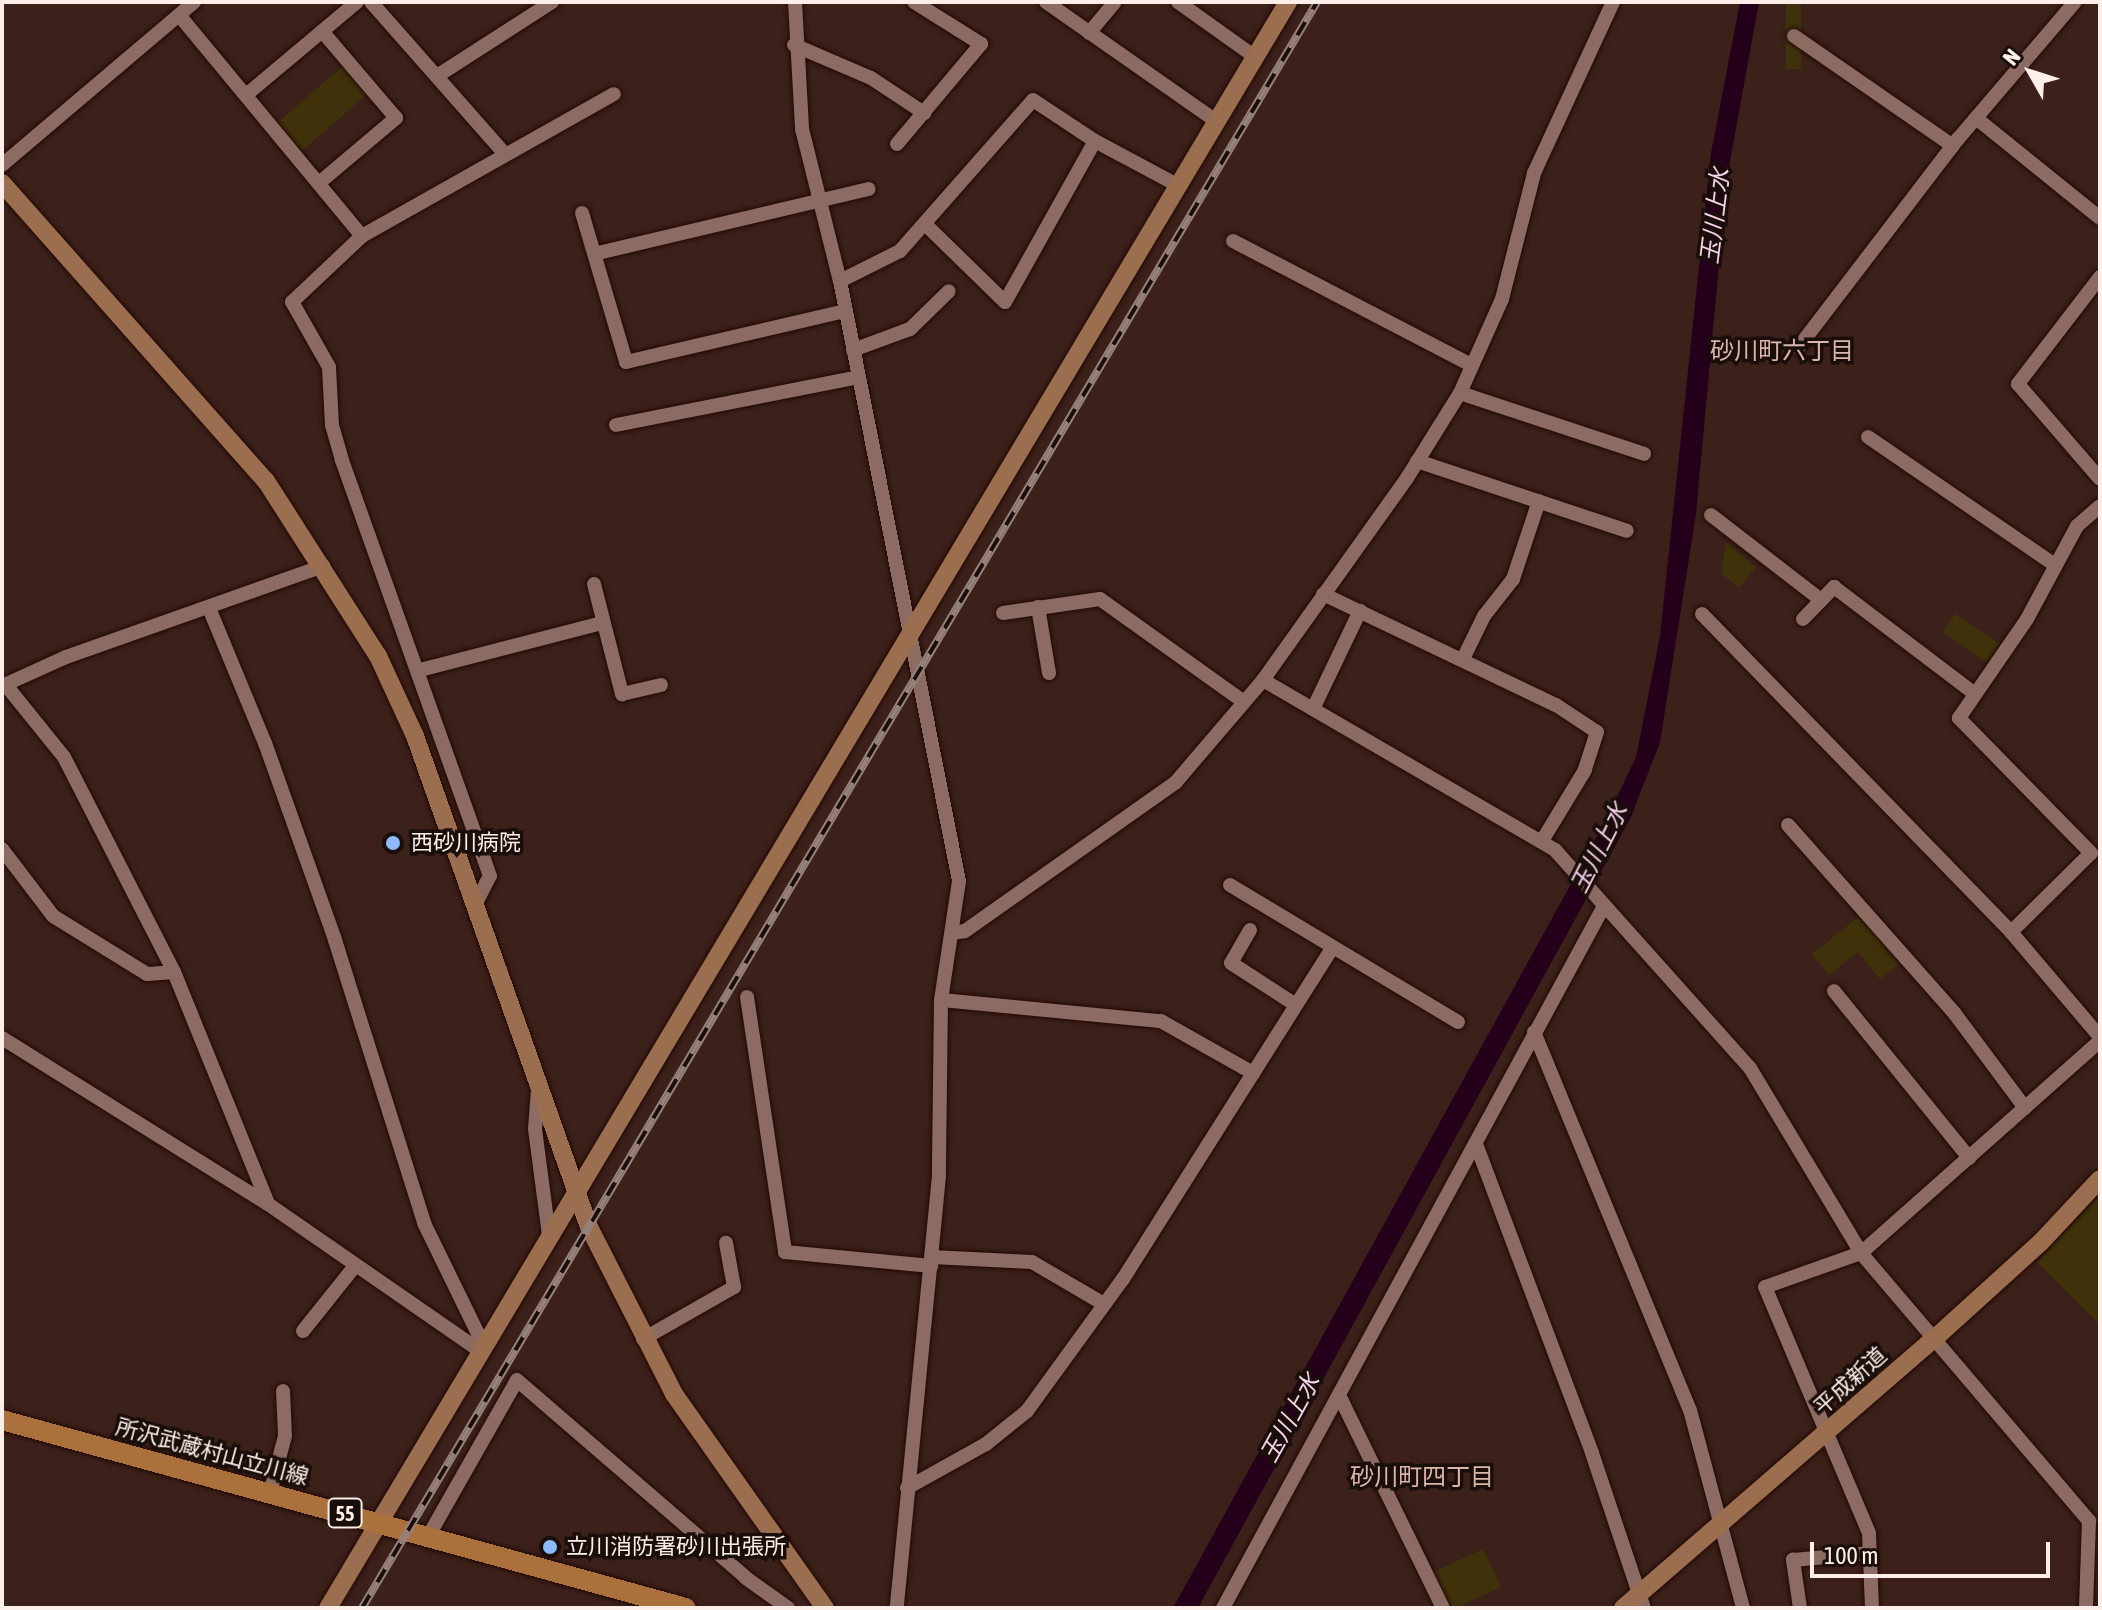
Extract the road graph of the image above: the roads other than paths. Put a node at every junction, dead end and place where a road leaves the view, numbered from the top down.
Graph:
1 (194, 2) edge
2 (357, 2) edge
3 (371, 2) edge
4 (552, 2) edge
5 (795, 2) edge
6 (914, 2) edge
7 (1046, 2) edge
8 (1115, 2) edge
9 (1178, 2) edge
10 (1288, 2) edge
11 (1613, 2) edge
12 (2075, 2) edge
13 (179, 15) junction
14 (322, 31) junction
15 (1089, 33) junction
16 (1794, 36) dead end
17 (794, 45) junction
18 (1255, 57) junction
19 (437, 76) junction
20 (614, 94) dead end
21 (246, 95) junction
22 (924, 113) junction
23 (1976, 118) junction
24 (1216, 121) junction
25 (1095, 141) junction
26 (897, 144) dead end
27 (1953, 146) junction
28 (505, 154) junction
29 (2, 165) edge
30 (2, 183) edge
31 (319, 183) junction
32 (1177, 185) junction
33 (869, 189) dead end
34 (821, 200) junction
35 (582, 213) dead end
36 (2100, 218) edge
37 (926, 225) junction
38 (362, 236) junction
39 (1233, 241) dead end
40 (598, 253) junction
41 (2100, 277) edge
42 (840, 281) junction
43 (949, 291) dead end
44 (846, 311) junction
45 (1798, 348) dead end
46 (853, 350) junction
47 (1471, 365) junction
48 (858, 377) junction
49 (1460, 393) junction
50 (616, 425) dead end
51 (1868, 437) dead end
52 (1644, 454) dead end
53 (1417, 461) junction
54 (2100, 479) edge
55 (1539, 501) junction
56 (2100, 506) edge
57 (1711, 515) dead end
58 (1627, 531) dead end
59 (2055, 565) junction
60 (323, 566) junction
61 (594, 584) dead end
62 (1323, 594) junction
63 (1821, 600) junction
64 (1038, 607) junction
65 (209, 608) junction
66 (1360, 611) junction
67 (1003, 613) dead end
68 (1702, 614) dead end
69 (1803, 619) dead end
70 (602, 623) junction
71 (908, 634) junction
72 (1463, 659) junction
73 (420, 670) junction
74 (1049, 673) dead end
75 (1263, 680) junction
76 (3, 685) edge
77 (661, 685) dead end
78 (1975, 694) junction
79 (1244, 702) junction
80 (1313, 709) junction
81 (1788, 825) dead end
82 (1542, 841) junction
83 (2, 849) edge
84 (1230, 885) dead end
85 (476, 903) junction
86 (1604, 906) junction
87 (1250, 930) dead end
88 (2011, 932) junction
89 (952, 933) junction
90 (1332, 949) junction
91 (174, 972) junction
92 (1834, 991) dead end
93 (747, 997) dead end
94 (941, 1000) junction
95 (1296, 1005) junction
96 (1458, 1022) dead end
97 (1534, 1032) junction
98 (2, 1038) edge
99 (2100, 1039) edge
100 (1253, 1073) junction
101 (538, 1086) junction
102 (2025, 1108) junction
103 (1476, 1144) junction
104 (1969, 1158) junction
105 (2100, 1179) edge
106 (575, 1194) junction
107 (268, 1204) junction
108 (549, 1235) junction
109 (726, 1243) dead end
110 (1861, 1253) junction
111 (931, 1261) junction
112 (355, 1266) junction
113 (1104, 1304) junction
114 (303, 1331) dead end
115 (643, 1339) junction
116 (1934, 1339) junction
117 (482, 1348) junction
118 (283, 1391) dead end
119 (1339, 1395) junction
120 (2, 1420) edge
121 (1826, 1435) junction
122 (907, 1488) junction
123 (270, 1493) junction
124 (379, 1522) junction
125 (1723, 1522) junction
126 (429, 1535) junction
127 (1870, 1553) junction
128 (1642, 1600) edge
129 (328, 1608) edge
130 (686, 1608) edge
131 (788, 1608) edge
132 (825, 1608) edge
133 (897, 1608) edge
134 (1223, 1608) edge
135 (1443, 1608) edge
136 (1623, 1608) edge
137 (1743, 1608) edge
138 (1800, 1608) edge
139 (1872, 1608) edge
140 (2086, 1608) edge

1 - 13 street
2 - 14 street
3 - 19 street
4 - 19 street
5 - 17 street
6 - 22 street
7 - 15 street
8 - 15 street
9 - 18 street
10 - 18 street
11 - 47 street
12 - 23 street
13 - 21 street
13 - 29 street
14 - 21 street
14 - 31 street
15 - 24 street
16 - 27 street
17 - 22 street
17 - 34 street
18 - 24 street
19 - 28 street
20 - 28 street
21 - 31 street
22 - 26 street
23 - 27 street
23 - 36 street
24 - 32 street
25 - 32 street
25 - 37 street
25 - 37 street
27 - 45 street
28 - 38 street
30 - 60 street
31 - 38 street
32 - 71 street
33 - 34 street
34 - 40 street
34 - 42 street
35 - 40 street
37 - 42 street
38 - 73 street
39 - 47 street
40 - 44 street
41 - 54 street
42 - 44 street
43 - 46 street
44 - 46 street
46 - 48 street
47 - 49 street
48 - 50 street
48 - 71 street
49 - 52 street
49 - 53 street
51 - 59 street
53 - 55 street
53 - 62 street
55 - 58 street
55 - 72 street
56 - 59 street
57 - 63 street
59 - 78 street
60 - 65 street
60 - 85 street
61 - 70 street
62 - 66 street
62 - 75 street
63 - 69 street
63 - 78 street
64 - 67 street
64 - 74 street
64 - 79 street
65 - 76 street
65 - 117 street
66 - 72 street
66 - 80 street
68 - 88 street
70 - 73 street
70 - 77 street
71 - 89 street
71 - 106 street
72 - 82 street
73 - 85 street
75 - 79 street
75 - 80 street
76 - 91 street
78 - 88 street
79 - 89 street
80 - 82 street
81 - 102 street
82 - 86 street
83 - 91 street
84 - 90 street
85 - 101 street
86 - 97 street
86 - 110 street
87 - 95 street
88 - 99 street
89 - 94 street
90 - 95 street
90 - 96 street
91 - 107 street
92 - 104 street
93 - 111 street
94 - 100 street
94 - 111 street
95 - 100 street
97 - 103 street
97 - 125 street
98 - 107 street
99 - 102 street
100 - 113 street
101 - 106 street
101 - 108 street
102 - 104 street
103 - 119 street
103 - 128 street
104 - 110 street
105 - 116 street, 平成新道
106 - 108 street
106 - 115 street
107 - 112 street
108 - 117 street
109 - 115 street
110 - 116 street
110 - 121 street
111 - 113 street
111 - 122 street
112 - 114 street
112 - 117 street
113 - 122 street
115 - 132 street
116 - 121 street, 平成新道
116 - 140 street
117 - 124 street
118 - 123 street
119 - 134 street
119 - 135 street
120 - 123 main road, 所沢武蔵村山立川線 / 55
121 - 125 street, 平成新道
121 - 127 street
122 - 133 street
123 - 124 main road, 所沢武蔵村山立川線 / 55
124 - 126 main road, 所沢武蔵村山立川線 / 55
124 - 129 street
125 - 128 street, 平成新道
125 - 137 street
126 - 130 main road, 所沢武蔵村山立川線 / 55
126 - 131 street
127 - 138 street
127 - 139 street
128 - 136 street, 平成新道

